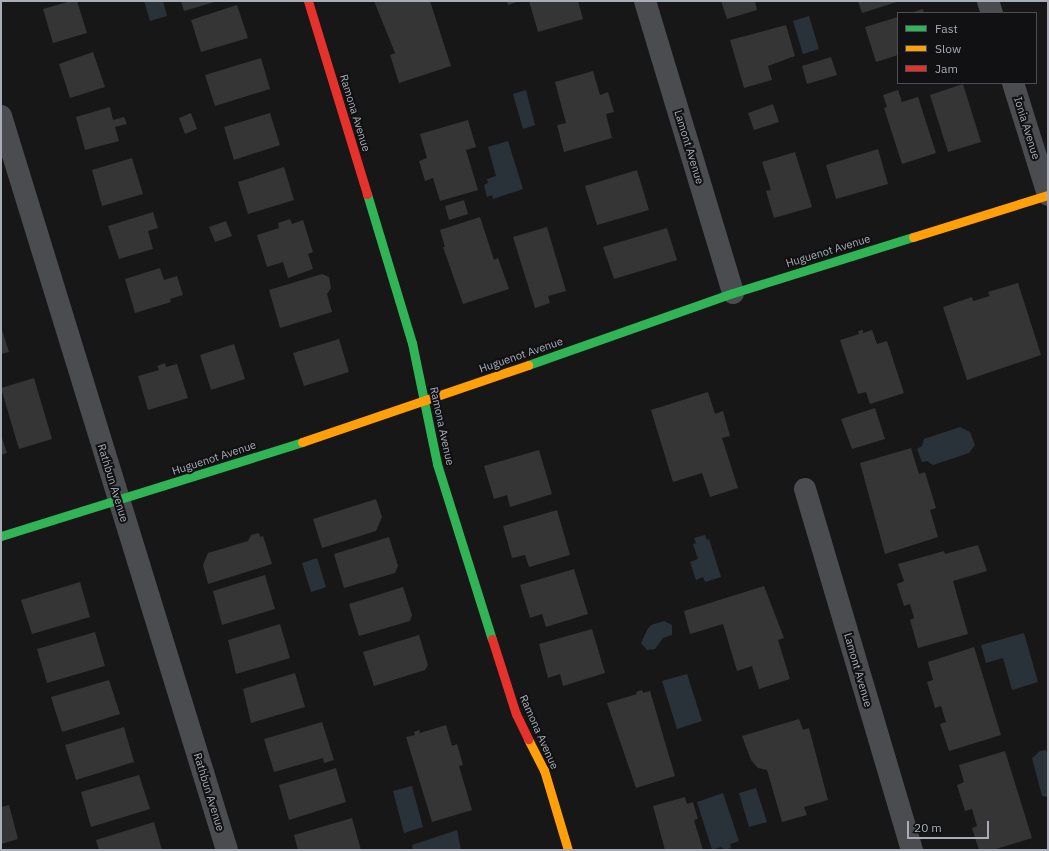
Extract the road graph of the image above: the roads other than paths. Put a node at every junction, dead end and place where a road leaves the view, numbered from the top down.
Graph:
1 (308, 1) edge
2 (645, 1) edge
3 (988, 1) edge
4 (992, 12) edge
5 (1014, 84) edge
6 (1, 116) edge
7 (1048, 195) edge
8 (733, 293) junction
9 (424, 401) junction
10 (805, 489) dead end
11 (118, 501) junction
12 (1, 536) edge
13 (227, 850) edge
14 (568, 850) edge
15 (912, 850) edge

1 - 9 street, Ramona Avenue
2 - 8 street, Lamont Avenue
3 - 4 street
5 - 7 street, Ionia Avenue
6 - 11 street, Rathbun Avenue
7 - 8 street, Huguenot Avenue
8 - 9 street, Huguenot Avenue
9 - 11 street, Huguenot Avenue
9 - 14 street, Ramona Avenue
10 - 15 street, Lamont Avenue
11 - 12 street, Huguenot Avenue
11 - 13 street, Rathbun Avenue

